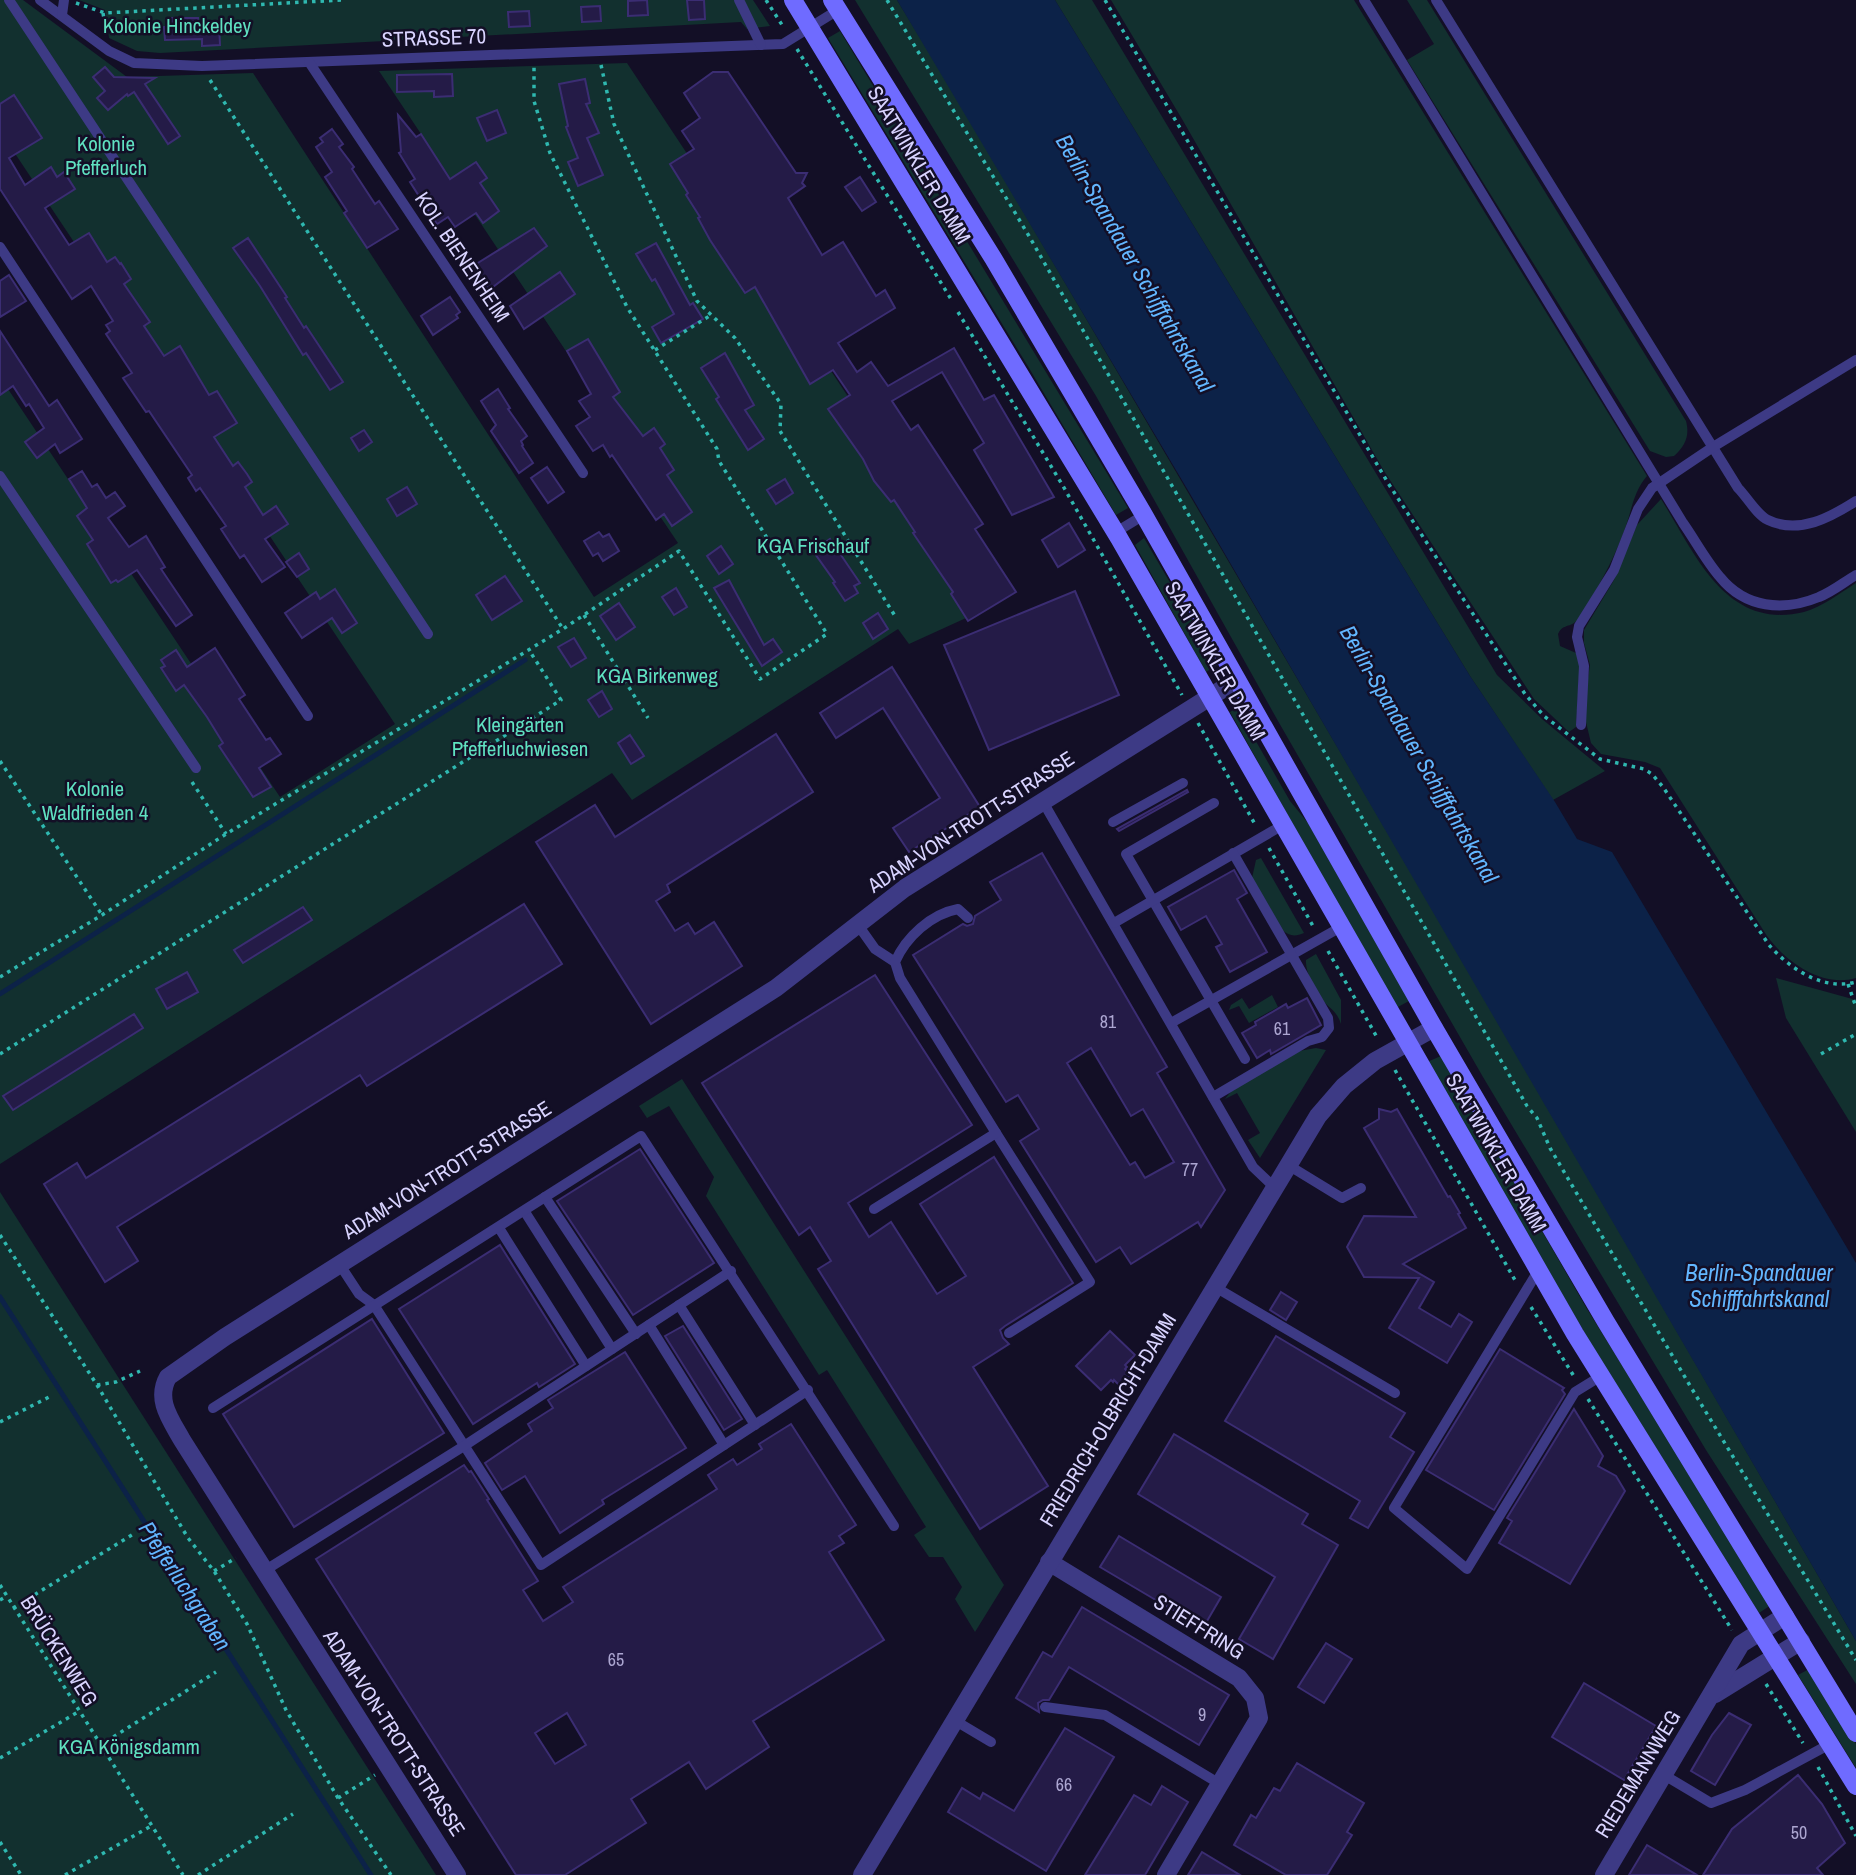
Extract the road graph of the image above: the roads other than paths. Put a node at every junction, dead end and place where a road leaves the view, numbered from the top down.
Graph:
1 (9, 0) edge
2 (40, 0) edge
3 (64, 0) edge
4 (738, 0) edge
5 (793, 0) edge
6 (1364, 0) edge
7 (1436, 0) edge
8 (835, 5) edge
9 (62, 16) junction
10 (811, 28) junction
11 (761, 45) junction
12 (309, 62) junction
13 (0, 247) edge
14 (1856, 360) edge
15 (1713, 447) junction
16 (583, 473) dead end
17 (0, 476) edge
18 (1659, 482) junction
19 (1856, 501) edge
20 (1144, 515) junction
21 (1116, 532) junction
22 (1856, 575) edge
23 (428, 634) dead end
24 (1237, 680) junction
25 (1209, 696) junction
26 (308, 716) dead end
27 (1581, 725) dead end
28 (196, 768) dead end
29 (1183, 783) dead end
30 (1042, 800) junction
31 (1214, 803) dead end
32 (1113, 822) dead end
33 (1283, 825) junction
34 (1233, 853) junction
35 (1152, 900) junction
36 (968, 918) dead end
37 (1114, 923) junction
38 (858, 925) junction
39 (1341, 927) junction
40 (1292, 954) junction
41 (895, 962) junction
42 (1210, 1000) junction
43 (1171, 1023) junction
44 (1434, 1028) junction
45 (1407, 1043) junction
46 (1245, 1059) dead end
47 (1213, 1097) junction
48 (996, 1133) junction
49 (1288, 1165) junction
50 (1274, 1187) junction
51 (1362, 1188) dead end
52 (545, 1197) junction
53 (874, 1209) dead end
54 (524, 1212) junction
55 (499, 1228) junction
56 (340, 1265) junction
57 (731, 1271) junction
58 (1538, 1271) junction
59 (1214, 1287) junction
60 (374, 1305) junction
61 (679, 1305) junction
62 (649, 1325) junction
63 (1009, 1333) dead end
64 (636, 1334) junction
65 (612, 1349) junction
66 (586, 1366) junction
67 (1601, 1376) junction
68 (808, 1390) junction
69 (1395, 1394) dead end
70 (214, 1408) dead end
71 (755, 1425) junction
72 (724, 1445) junction
73 (464, 1446) junction
74 (894, 1526) dead end
75 (1049, 1562) junction
76 (264, 1572) junction
77 (1785, 1616) junction
78 (1760, 1632) junction
79 (1801, 1641) junction
80 (1775, 1656) junction
81 (1712, 1696) junction
82 (1045, 1707) dead end
83 (954, 1720) junction
84 (1856, 1733) edge
85 (991, 1742) dead end
86 (1830, 1744) junction
87 (1664, 1776) junction
88 (1220, 1784) junction
89 (1856, 1786) edge
90 (457, 1875) edge
91 (862, 1875) edge
92 (1166, 1875) edge
93 (1604, 1875) edge

1 - 23 lane
2 - 9 lane, STRASSE 70
3 - 9 lane
4 - 11 lane
5 - 10 main road, SAATWINKLER DAMM
6 - 18 lane
7 - 15 lane
8 - 10 lane, STRASSE 70
8 - 20 main road, SAATWINKLER DAMM
9 - 12 lane, STRASSE 70
10 - 11 lane, STRASSE 70
10 - 21 main road, SAATWINKLER DAMM
11 - 12 lane, STRASSE 70
12 - 16 lane, KOL. BIENENHEIM
13 - 26 lane
14 - 15 lane
15 - 18 lane
15 - 19 lane
17 - 28 lane
18 - 22 lane
18 - 27 lane
20 - 21 lane
20 - 24 main road, SAATWINKLER DAMM
21 - 25 main road, SAATWINKLER DAMM
24 - 25 street, ADAM-VON-TROTT-STRASSE
24 - 44 main road, SAATWINKLER DAMM
25 - 30 street, ADAM-VON-TROTT-STRASSE
25 - 33 main road, SAATWINKLER DAMM
29 - 32 lane
30 - 37 lane
30 - 38 street, ADAM-VON-TROTT-STRASSE
31 - 35 lane
33 - 34 lane
33 - 39 main road, SAATWINKLER DAMM
34 - 35 lane
34 - 40 lane
35 - 37 lane
35 - 42 lane
36 - 41 lane
37 - 43 lane
38 - 41 lane
38 - 56 street, ADAM-VON-TROTT-STRASSE
39 - 40 lane
39 - 45 main road, SAATWINKLER DAMM
40 - 42 lane
40 - 47 lane
41 - 48 lane
42 - 43 lane
42 - 46 lane
43 - 47 lane
44 - 45 street, FRIEDRICH-OLBRICHT-DAMM
44 - 77 main road, SAATWINKLER DAMM
45 - 49 street, FRIEDRICH-OLBRICHT-DAMM
45 - 58 main road, SAATWINKLER DAMM
47 - 50 lane
48 - 53 lane
48 - 63 lane
49 - 50 street, FRIEDRICH-OLBRICHT-DAMM
49 - 51 lane
50 - 59 street, FRIEDRICH-OLBRICHT-DAMM
52 - 54 lane
52 - 57 lane
52 - 64 lane
54 - 55 lane
54 - 65 lane
55 - 60 lane
55 - 66 lane
56 - 60 lane
56 - 76 street, ADAM-VON-TROTT-STRASSE
57 - 61 lane
57 - 68 lane
58 - 67 main road, SAATWINKLER DAMM
58 - 67 lane
59 - 69 lane
59 - 75 street, FRIEDRICH-OLBRICHT-DAMM
60 - 70 lane
60 - 73 lane
61 - 62 lane
61 - 71 lane
62 - 64 lane
62 - 72 lane
64 - 65 lane
65 - 66 lane
66 - 73 lane
67 - 78 main road, SAATWINKLER DAMM
68 - 71 lane
68 - 74 lane
71 - 72 lane
72 - 73 lane
73 - 76 lane
75 - 83 street, FRIEDRICH-OLBRICHT-DAMM
75 - 88 street, STIEFFRING
76 - 90 street, ADAM-VON-TROTT-STRASSE
77 - 78 street, RIEDEMANNWEG
77 - 79 main road, SAATWINKLER DAMM
78 - 80 main road, SAATWINKLER DAMM
78 - 81 street, RIEDEMANNWEG
79 - 80 street, RIEDEMANNWEG
79 - 84 main road, SAATWINKLER DAMM
80 - 81 street, RIEDEMANNWEG
80 - 86 main road, SAATWINKLER DAMM
81 - 87 street, RIEDEMANNWEG
82 - 88 lane
83 - 85 lane
83 - 91 street, FRIEDRICH-OLBRICHT-DAMM
86 - 87 lane
86 - 89 main road, SAATWINKLER DAMM
87 - 93 street, RIEDEMANNWEG
88 - 92 street, STIEFFRING

